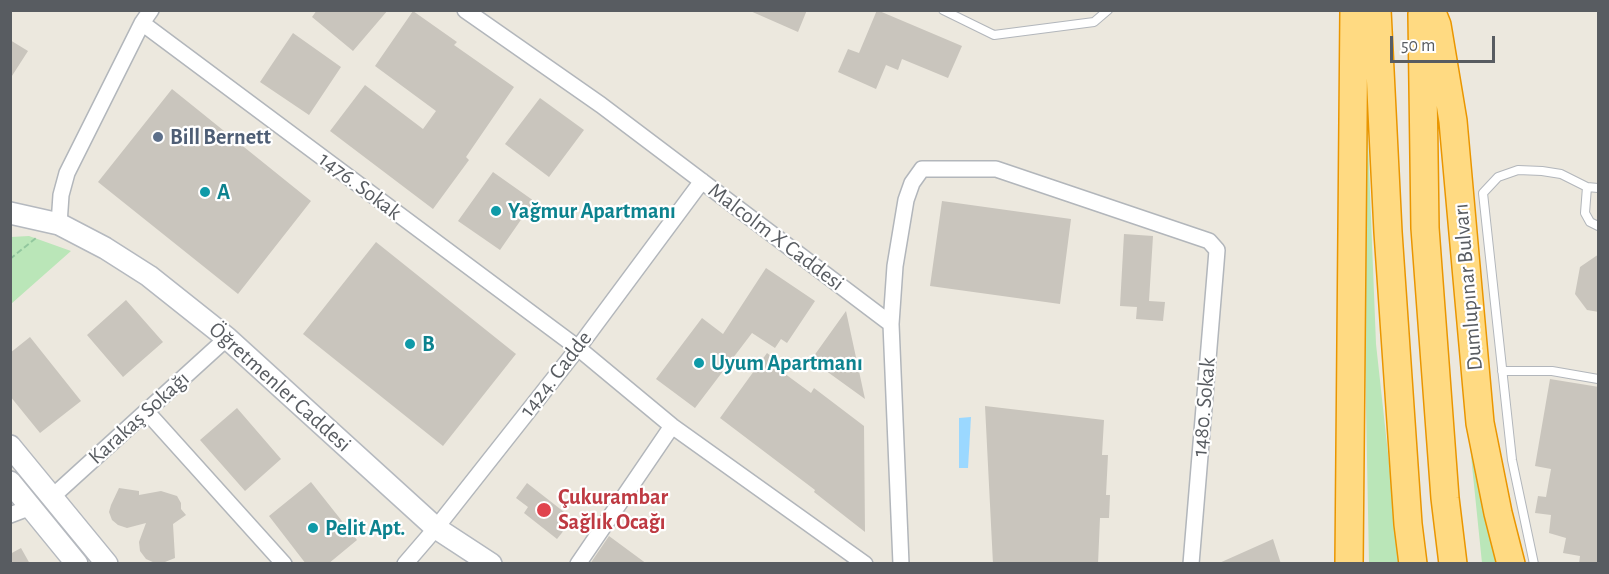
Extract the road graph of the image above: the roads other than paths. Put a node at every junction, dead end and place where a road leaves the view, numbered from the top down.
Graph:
1 (465, 10) edge
2 (943, 10) edge
3 (1108, 10) edge
4 (1354, 10) edge
5 (1377, 10) edge
6 (1422, 10) edge
7 (1431, 10) edge
8 (146, 17) edge
9 (702, 180) junction
10 (1587, 187) junction
11 (1599, 188) edge
12 (10, 213) edge
13 (10, 223) edge
14 (59, 224) junction
15 (1599, 226) edge
16 (891, 324) junction
17 (227, 338) junction
18 (578, 348) junction
19 (1502, 371) junction
20 (1599, 379) edge
21 (147, 412) junction
22 (672, 426) junction
23 (10, 446) edge
24 (10, 482) edge
25 (52, 497) junction
26 (31, 507) junction
27 (10, 515) edge
28 (436, 528) junction
29 (77, 564) edge
30 (107, 564) edge
31 (284, 564) edge
32 (405, 564) edge
33 (491, 564) edge
34 (578, 564) edge
35 (865, 564) edge
36 (901, 564) edge
37 (1191, 564) edge
38 (1349, 564) edge
39 (1413, 564) edge
40 (1453, 564) edge
41 (1511, 564) edge
42 (1534, 564) edge

1 - 9 street, Malcolm X Caddesi
2 - 3 lane
4 - 38 highway
5 - 39 highway
6 - 40 highway, Dumlupınar Bulvarı
7 - 41 highway, Dumlupınar Bulvarı
8 - 14 street
8 - 18 street, 1476. Sokak
9 - 16 street, Malcolm X Caddesi
9 - 18 street, 1424. Cadde
10 - 11 lane
10 - 15 lane
10 - 19 lane
12 - 14 street, Öğretmenler Caddesi
13 - 14 street, Öğretmenler Caddesi
14 - 17 street, Öğretmenler Caddesi
16 - 36 street
16 - 37 street, 1480. Sokak
17 - 21 street, Karakaş Sokağı
17 - 28 street, Öğretmenler Caddesi
18 - 22 street, 1476. Sokak
18 - 28 street, 1424. Cadde
19 - 20 lane
19 - 42 lane
21 - 25 street, Karakaş Sokağı
21 - 31 street
22 - 34 street
22 - 35 street, 1476. Sokak
23 - 25 street
24 - 26 street
25 - 30 street
26 - 27 street
26 - 29 street
28 - 32 street, 1424. Cadde
28 - 33 street, Öğretmenler Caddesi

